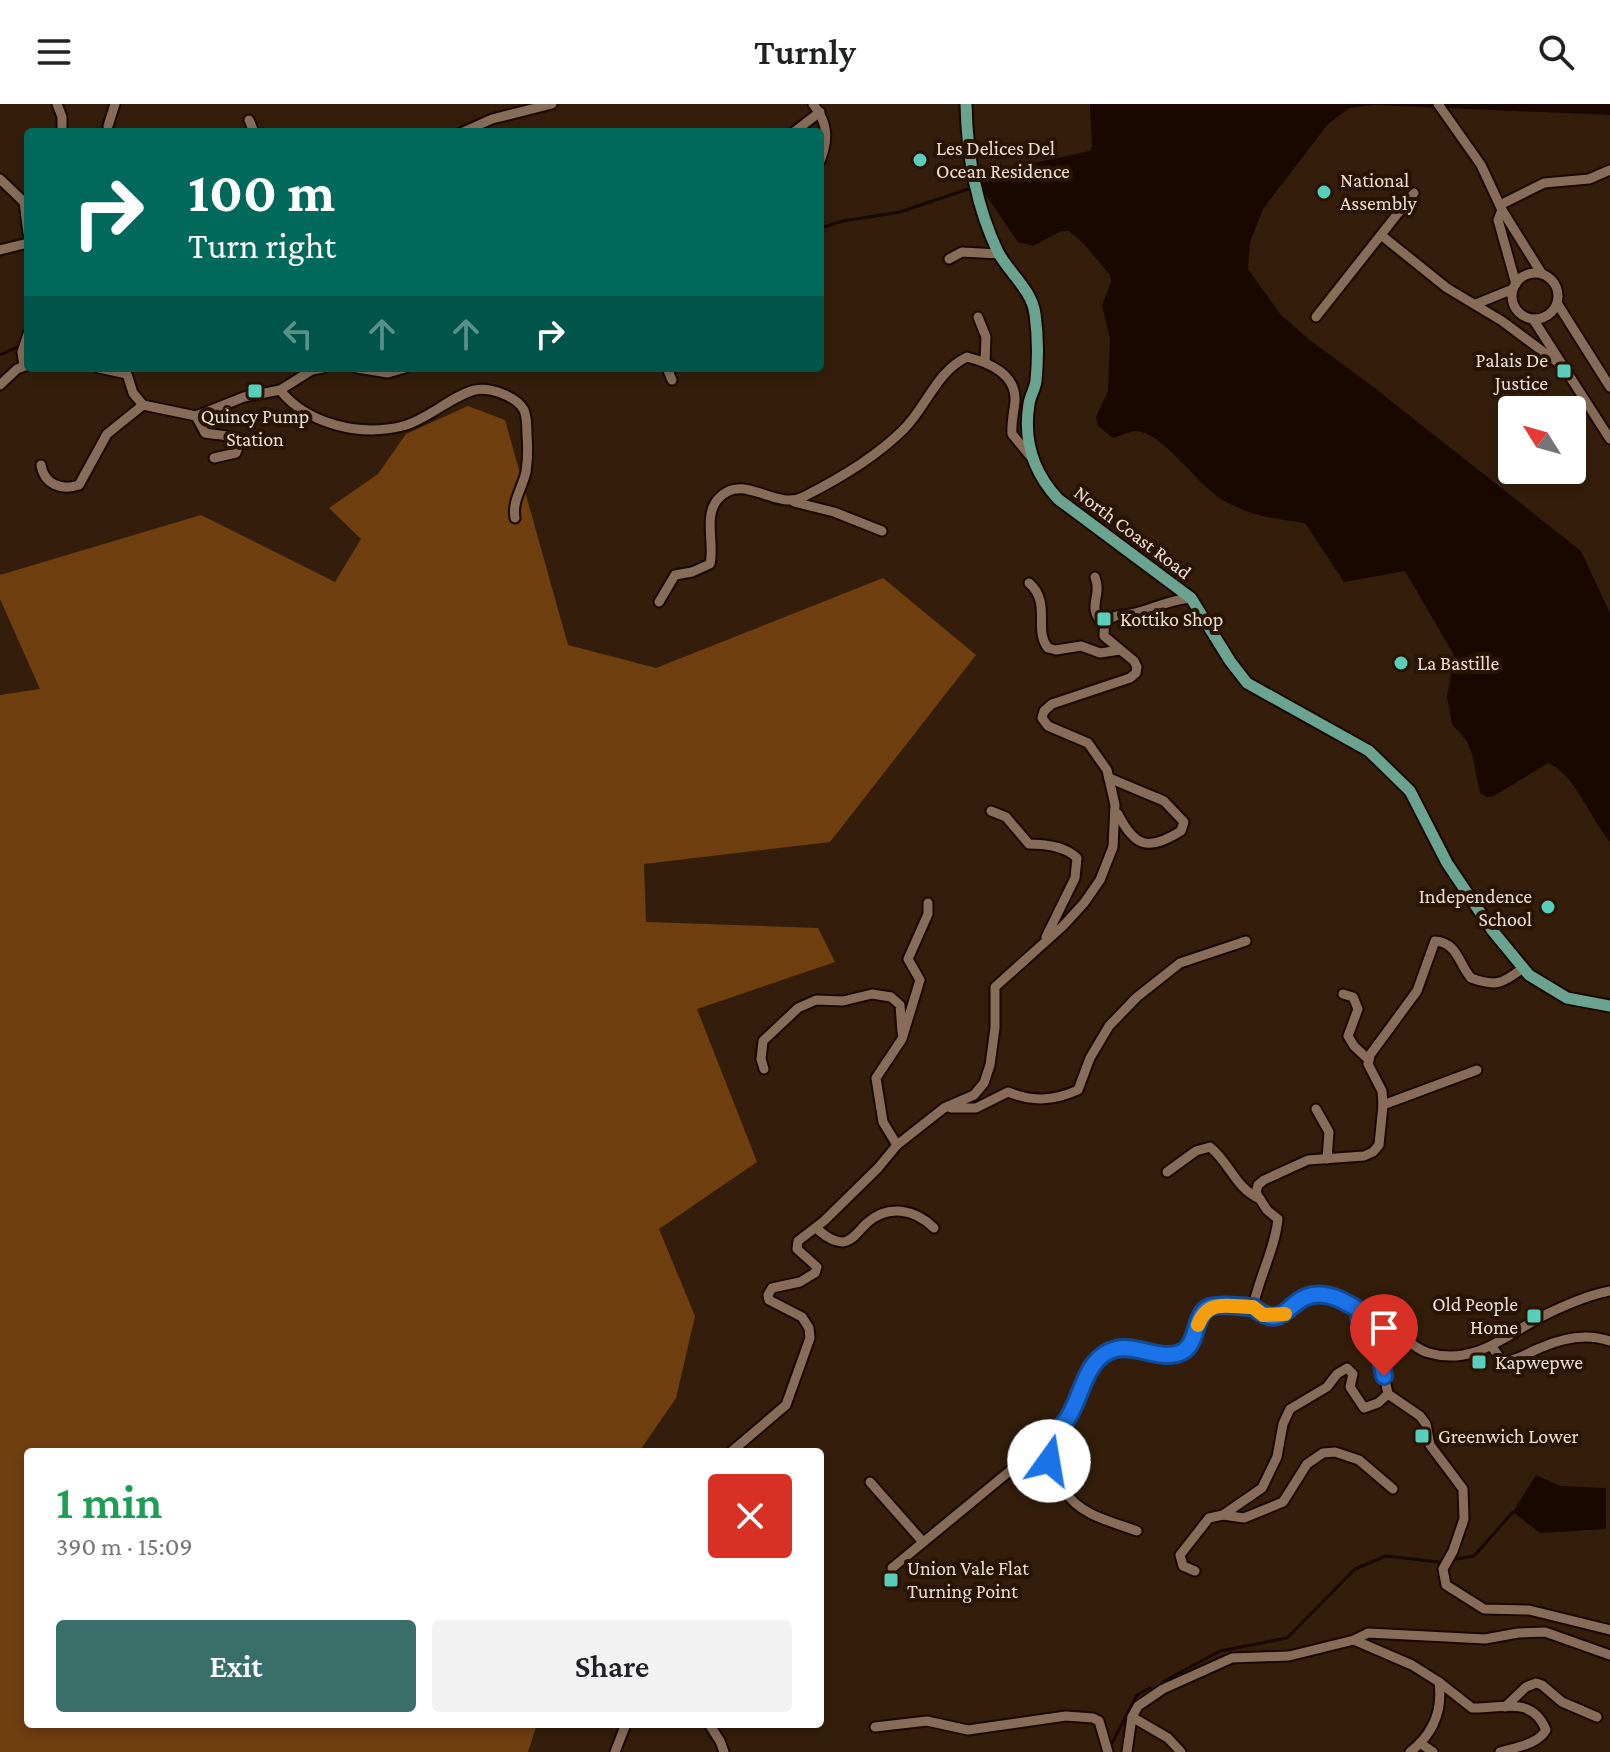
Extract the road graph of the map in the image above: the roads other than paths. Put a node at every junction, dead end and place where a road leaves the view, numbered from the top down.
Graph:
1 (57, 104) edge
2 (115, 104) edge
3 (552, 104) edge
4 (966, 104) edge
5 (1438, 104) edge
6 (816, 108) edge
7 (249, 120) dead end
8 (108, 126) dead end
9 (62, 128) edge
10 (252, 128) edge
11 (472, 128) edge
12 (798, 128) edge
13 (824, 151) edge
14 (1610, 170) edge
15 (0, 179) edge
16 (1414, 193) dead end
17 (24, 198) edge
18 (1501, 208) junction
19 (1381, 235) junction
20 (24, 244) edge
21 (0, 250) edge
22 (999, 254) junction
23 (949, 259) dead end
24 (1542, 274) junction
25 (1514, 286) junction
26 (1557, 303) junction
27 (1476, 304) junction
28 (978, 317) dead end
29 (1316, 317) dead end
30 (1533, 319) junction
31 (985, 362) junction
32 (24, 367) edge
33 (1565, 368) junction
34 (118, 372) edge
35 (309, 372) edge
36 (669, 372) edge
37 (672, 380) dead end
38 (0, 385) edge
39 (1610, 387) edge
40 (280, 390) junction
41 (143, 405) junction
42 (196, 416) junction
43 (1610, 439) edge
44 (1030, 456) junction
45 (214, 458) dead end
46 (41, 465) dead end
47 (794, 502) junction
48 (515, 518) dead end
49 (882, 531) dead end
50 (1095, 577) dead end
51 (1029, 583) dead end
52 (1191, 598) junction
53 (659, 602) dead end
54 (1104, 625) junction
55 (1120, 650) junction
56 (1109, 778) junction
57 (1115, 809) junction
58 (991, 811) dead end
59 (928, 903) dead end
60 (1246, 941) dead end
61 (1042, 943) junction
62 (1523, 968) junction
63 (1343, 994) dead end
64 (1610, 1006) edge
65 (902, 1039) junction
66 (1369, 1060) junction
67 (764, 1069) dead end
68 (1477, 1070) dead end
69 (1383, 1105) junction
70 (944, 1108) junction
71 (1316, 1109) dead end
72 (897, 1145) junction
73 (1327, 1159) junction
74 (1167, 1172) dead end
75 (1260, 1199) junction
76 (816, 1228) junction
77 (934, 1228) dead end
78 (1610, 1291) edge
79 (1253, 1307) junction
80 (1361, 1311) junction
81 (1610, 1341) edge
82 (1492, 1347) junction
83 (1388, 1394) junction
84 (1039, 1447) junction
85 (736, 1448) edge
86 (870, 1482) dead end
87 (1393, 1489) dead end
88 (1223, 1515) junction
89 (1137, 1531) dead end
90 (923, 1542) junction
91 (892, 1568) dead end
92 (1195, 1571) dead end
93 (1610, 1630) edge
94 (1354, 1640) junction
95 (1610, 1655) edge
96 (1439, 1682) junction
97 (1505, 1707) junction
98 (1132, 1717) junction
99 (1597, 1717) dead end
100 (875, 1727) dead end
101 (624, 1728) edge
102 (712, 1728) edge
103 (1420, 1743) junction
104 (1515, 1750) edge
105 (615, 1752) edge
106 (724, 1752) edge
107 (1108, 1752) edge
108 (1127, 1752) edge
109 (1181, 1752) edge
110 (1410, 1752) edge
111 (1433, 1752) edge
112 (1500, 1752) edge

1 - 9 street
2 - 8 street
3 - 11 street
4 - 22 main road, North Coast Road
5 - 18 street
6 - 12 street
6 - 13 street
7 - 10 street
14 - 18 street
15 - 17 street
16 - 19 street
18 - 24 street
18 - 25 street
19 - 27 street
19 - 29 street
20 - 21 street
22 - 23 street
22 - 44 main road, North Coast Road
24 - 25 street
24 - 26 street
25 - 27 street
25 - 30 street
26 - 30 street
26 - 39 street
27 - 33 street
28 - 31 street
30 - 33 street
31 - 44 street
31 - 47 street
32 - 38 street
33 - 43 street
34 - 41 street
35 - 40 street
36 - 37 street
40 - 42 street
40 - 48 street
41 - 42 street
41 - 46 street
42 - 45 street
44 - 52 main road, North Coast Road
47 - 49 street
47 - 53 street
50 - 54 street
51 - 55 street
52 - 54 street
52 - 62 main road, North Coast Road
54 - 55 street
55 - 56 street
56 - 57 street
56 - 57 street
57 - 61 street
58 - 61 street
59 - 65 street
60 - 70 street
61 - 70 street
62 - 64 main road, North Coast Road
62 - 66 street
63 - 66 street
65 - 67 street
65 - 72 street
66 - 69 street
68 - 69 street
69 - 73 street
70 - 72 street
71 - 73 street
72 - 76 street
73 - 75 street
74 - 75 street
75 - 79 street
76 - 77 street
76 - 85 street
78 - 82 street
79 - 80 street
79 - 84 street
80 - 82 street
80 - 83 street
81 - 82 street
83 - 88 street
83 - 93 street
84 - 89 street
84 - 90 street
86 - 90 street
87 - 88 street
88 - 92 street
90 - 91 street
94 - 95 street
94 - 96 street
94 - 98 street
96 - 97 street
96 - 103 street
97 - 99 street
97 - 104 street
98 - 108 street
98 - 109 street
100 - 107 street
101 - 105 street
102 - 106 street
103 - 110 street
103 - 111 street
104 - 112 street

